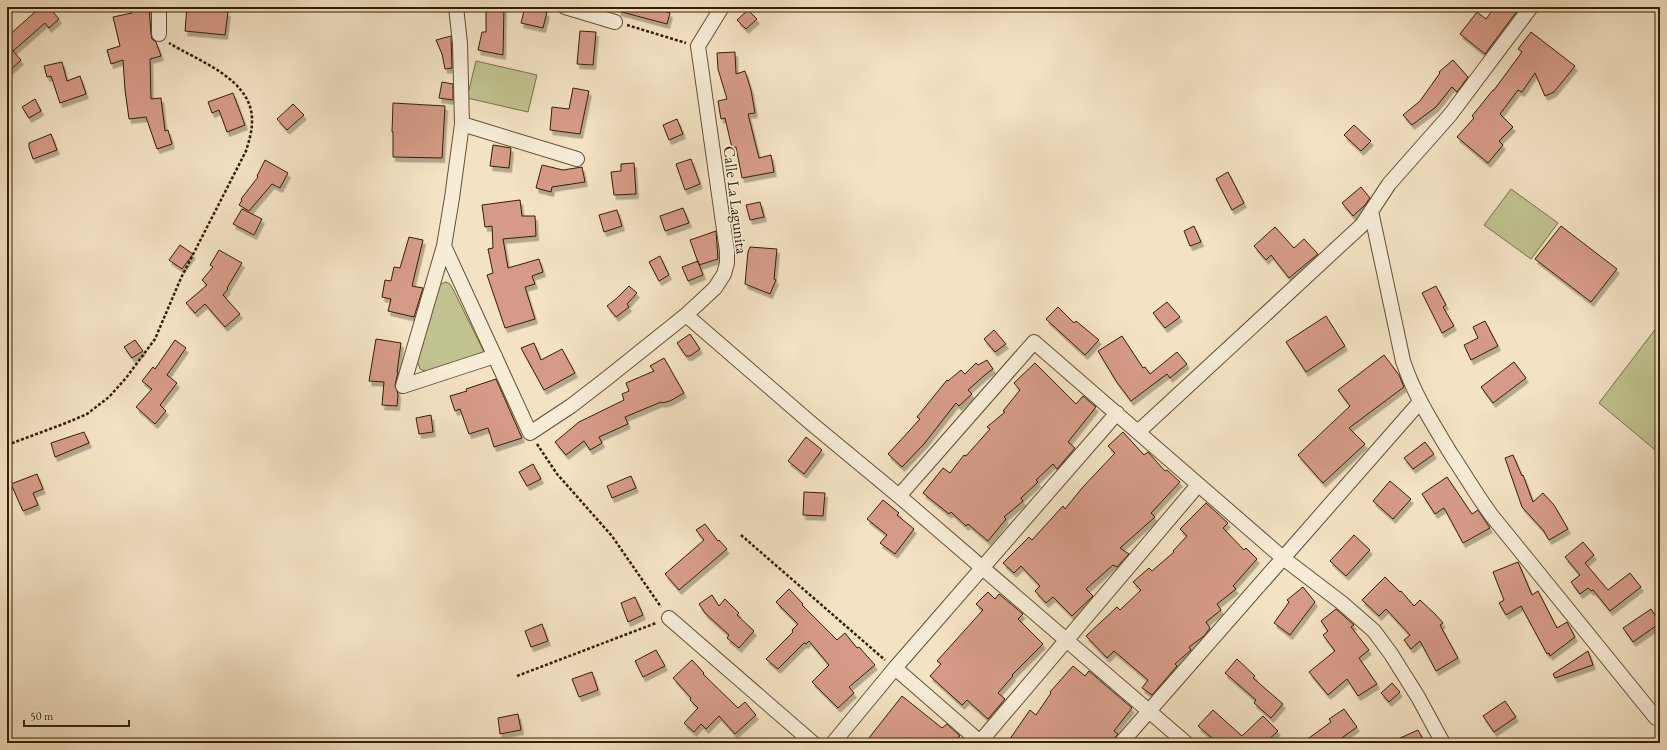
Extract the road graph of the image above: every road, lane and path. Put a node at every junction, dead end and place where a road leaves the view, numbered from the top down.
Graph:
1 (159, 7) edge
2 (456, 7) edge
3 (565, 7) edge
4 (722, 7) edge
5 (1530, 7) edge
6 (585, 10) edge
7 (615, 22) joint
8 (159, 34) joint
9 (698, 46) junction
10 (462, 124) junction
11 (577, 159) dead end
12 (1371, 211) junction
13 (444, 246) junction
14 (686, 315) junction
15 (495, 356) junction
16 (1419, 403) junction
17 (1117, 413) junction
18 (1138, 432) junction
19 (530, 433) junction
20 (7, 445) edge
21 (1198, 485) junction
22 (899, 496) junction
23 (741, 535) dead end
24 (1283, 558) junction
25 (982, 568) junction
26 (669, 618) junction
27 (1066, 640) junction
28 (895, 668) junction
29 (517, 676) dead end
30 (1149, 712) junction
31 (1660, 717) edge
32 (813, 743) edge
33 (833, 743) edge
34 (1121, 743) edge
35 (1186, 743) edge
36 (1443, 743) edge

1 - 8 street
2 - 10 street
3 - 6 street
4 - 9 street
5 - 12 street
6 - 7 street
7 - 9 path
8 - 20 path
9 - 14 street, Calle La Lagunita
10 - 11 street
10 - 13 street
12 - 16 street
12 - 18 street
13 - 15 street
13 - 15 street
14 - 19 street, Calle La Lagunita
14 - 22 street
15 - 19 street
16 - 24 street
16 - 31 street
17 - 18 street
17 - 22 street
17 - 25 street
18 - 21 street
19 - 26 path
21 - 24 street
21 - 27 street
22 - 25 street
23 - 28 path
24 - 30 street
24 - 36 street
25 - 27 street
25 - 28 street
26 - 29 path
26 - 32 street
27 - 28 street
27 - 30 street
28 - 33 street
30 - 34 street
30 - 35 street

